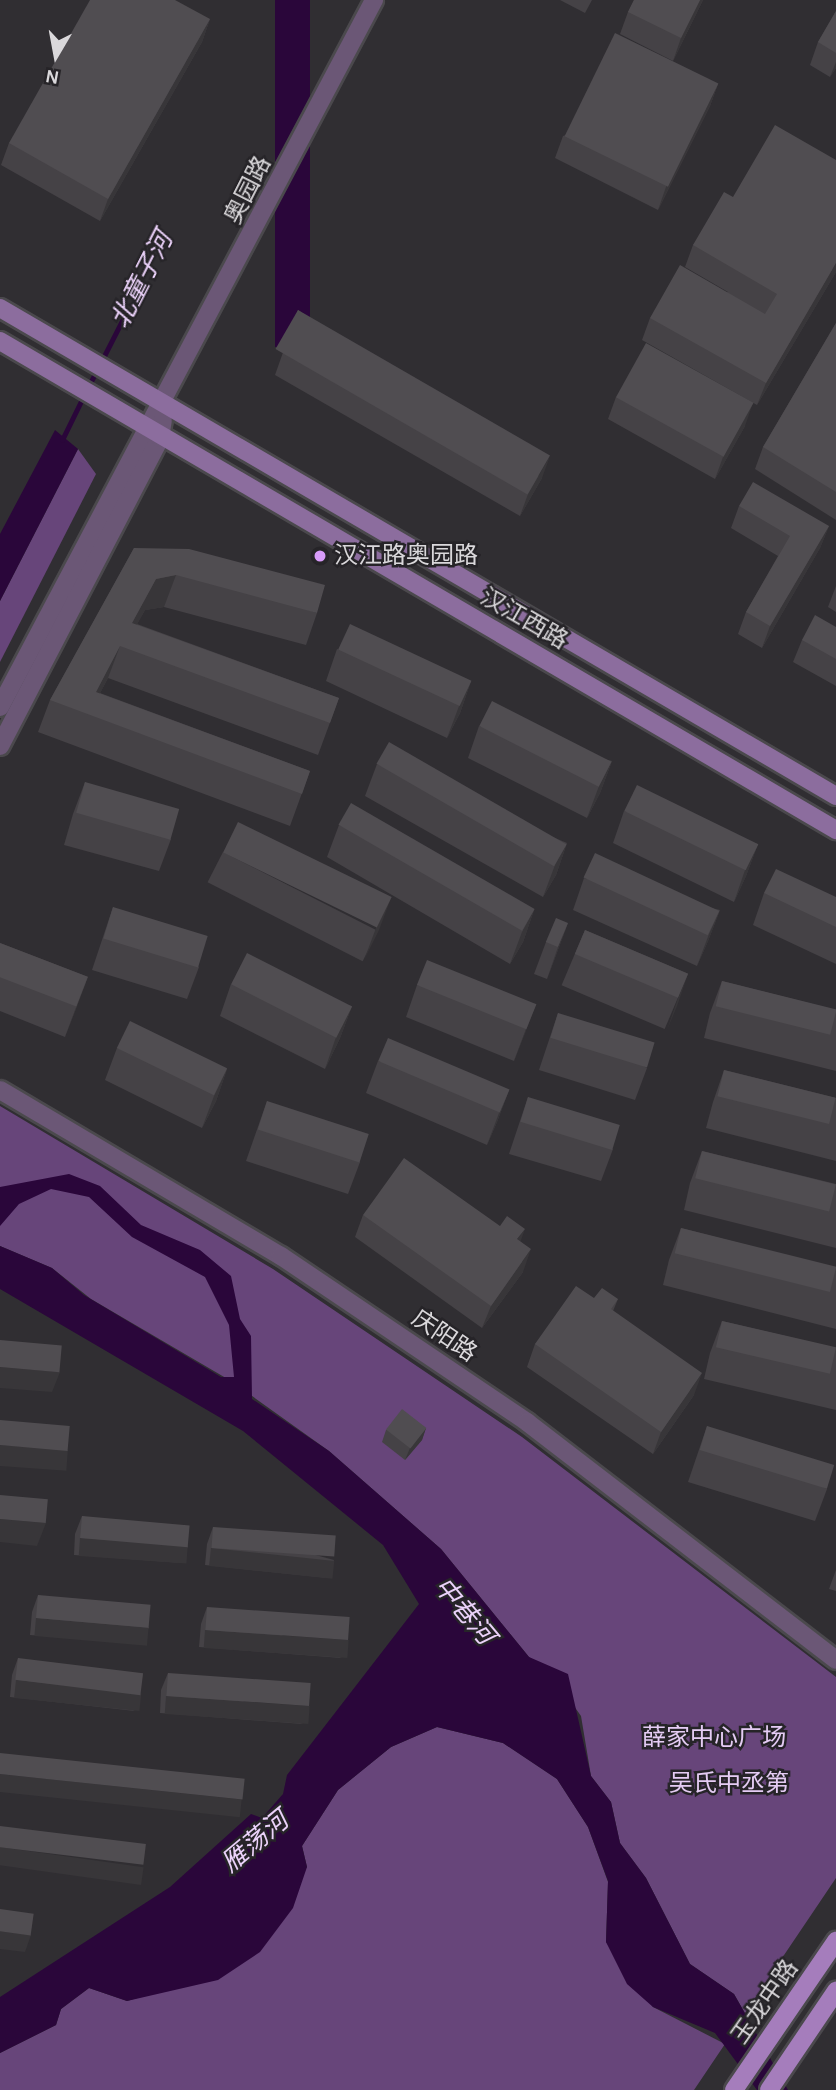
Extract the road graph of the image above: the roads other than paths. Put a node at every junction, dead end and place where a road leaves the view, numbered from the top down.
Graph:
1 (374, 0) edge
2 (0, 308) edge
3 (0, 341) edge
4 (166, 402) junction
5 (144, 427) junction
6 (160, 438) junction
7 (0, 707) edge
8 (0, 746) edge
9 (836, 796) edge
10 (836, 830) edge
11 (0, 1090) edge
12 (836, 1660) edge
13 (836, 1941) edge
14 (836, 1991) edge
15 (738, 2083) edge
16 (769, 2090) edge

1 - 4 street, 奥园路
2 - 4 main road, 汉江西路
3 - 5 main road, 汉江西路
4 - 5 street, 奥园路
4 - 6 street, 奥园路
4 - 9 main road, 汉江西路
5 - 6 main road, 汉江西路
5 - 7 street, 奥园路
6 - 8 street, 奥园路
6 - 10 main road, 汉江西路
11 - 12 street, 庆阳路
13 - 15 main road, 玉龙中路
14 - 16 main road

